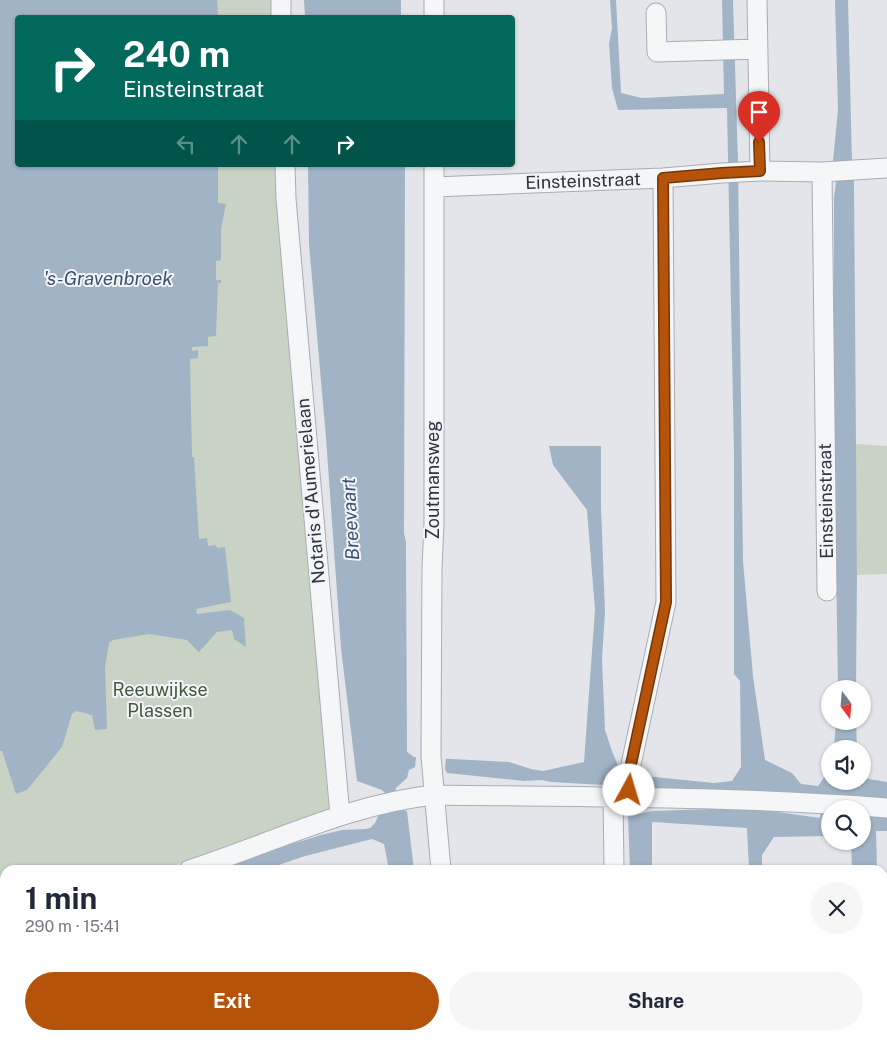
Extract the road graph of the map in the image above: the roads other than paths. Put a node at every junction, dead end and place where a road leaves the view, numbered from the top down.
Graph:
1 (281, 0) edge
2 (434, 0) edge
3 (757, 0) edge
4 (656, 13) dead end
5 (281, 15) edge
6 (434, 15) edge
7 (758, 49) junction
8 (285, 167) edge
9 (434, 167) edge
10 (887, 168) edge
11 (827, 171) junction
12 (753, 172) junction
13 (663, 178) junction
14 (434, 186) junction
15 (827, 591) dead end
16 (624, 795) junction
17 (434, 796) junction
18 (887, 808) edge
19 (340, 816) junction
20 (203, 865) edge
21 (441, 865) edge
22 (614, 865) edge

1 - 5 street
2 - 6 street
3 - 7 street
4 - 7 street
7 - 12 street
8 - 19 street, Notaris d'Aumerielaan
9 - 14 street, Zoutmansweg
10 - 11 street, Einsteinstraat
11 - 12 street, Einsteinstraat
11 - 15 street, Einsteinstraat
12 - 13 street, Einsteinstraat
13 - 14 street, Einsteinstraat
13 - 16 street
14 - 17 street, Zoutmansweg
16 - 17 street
16 - 18 street
16 - 22 street
17 - 19 street
17 - 21 street, Zoutmansweg
19 - 20 street

